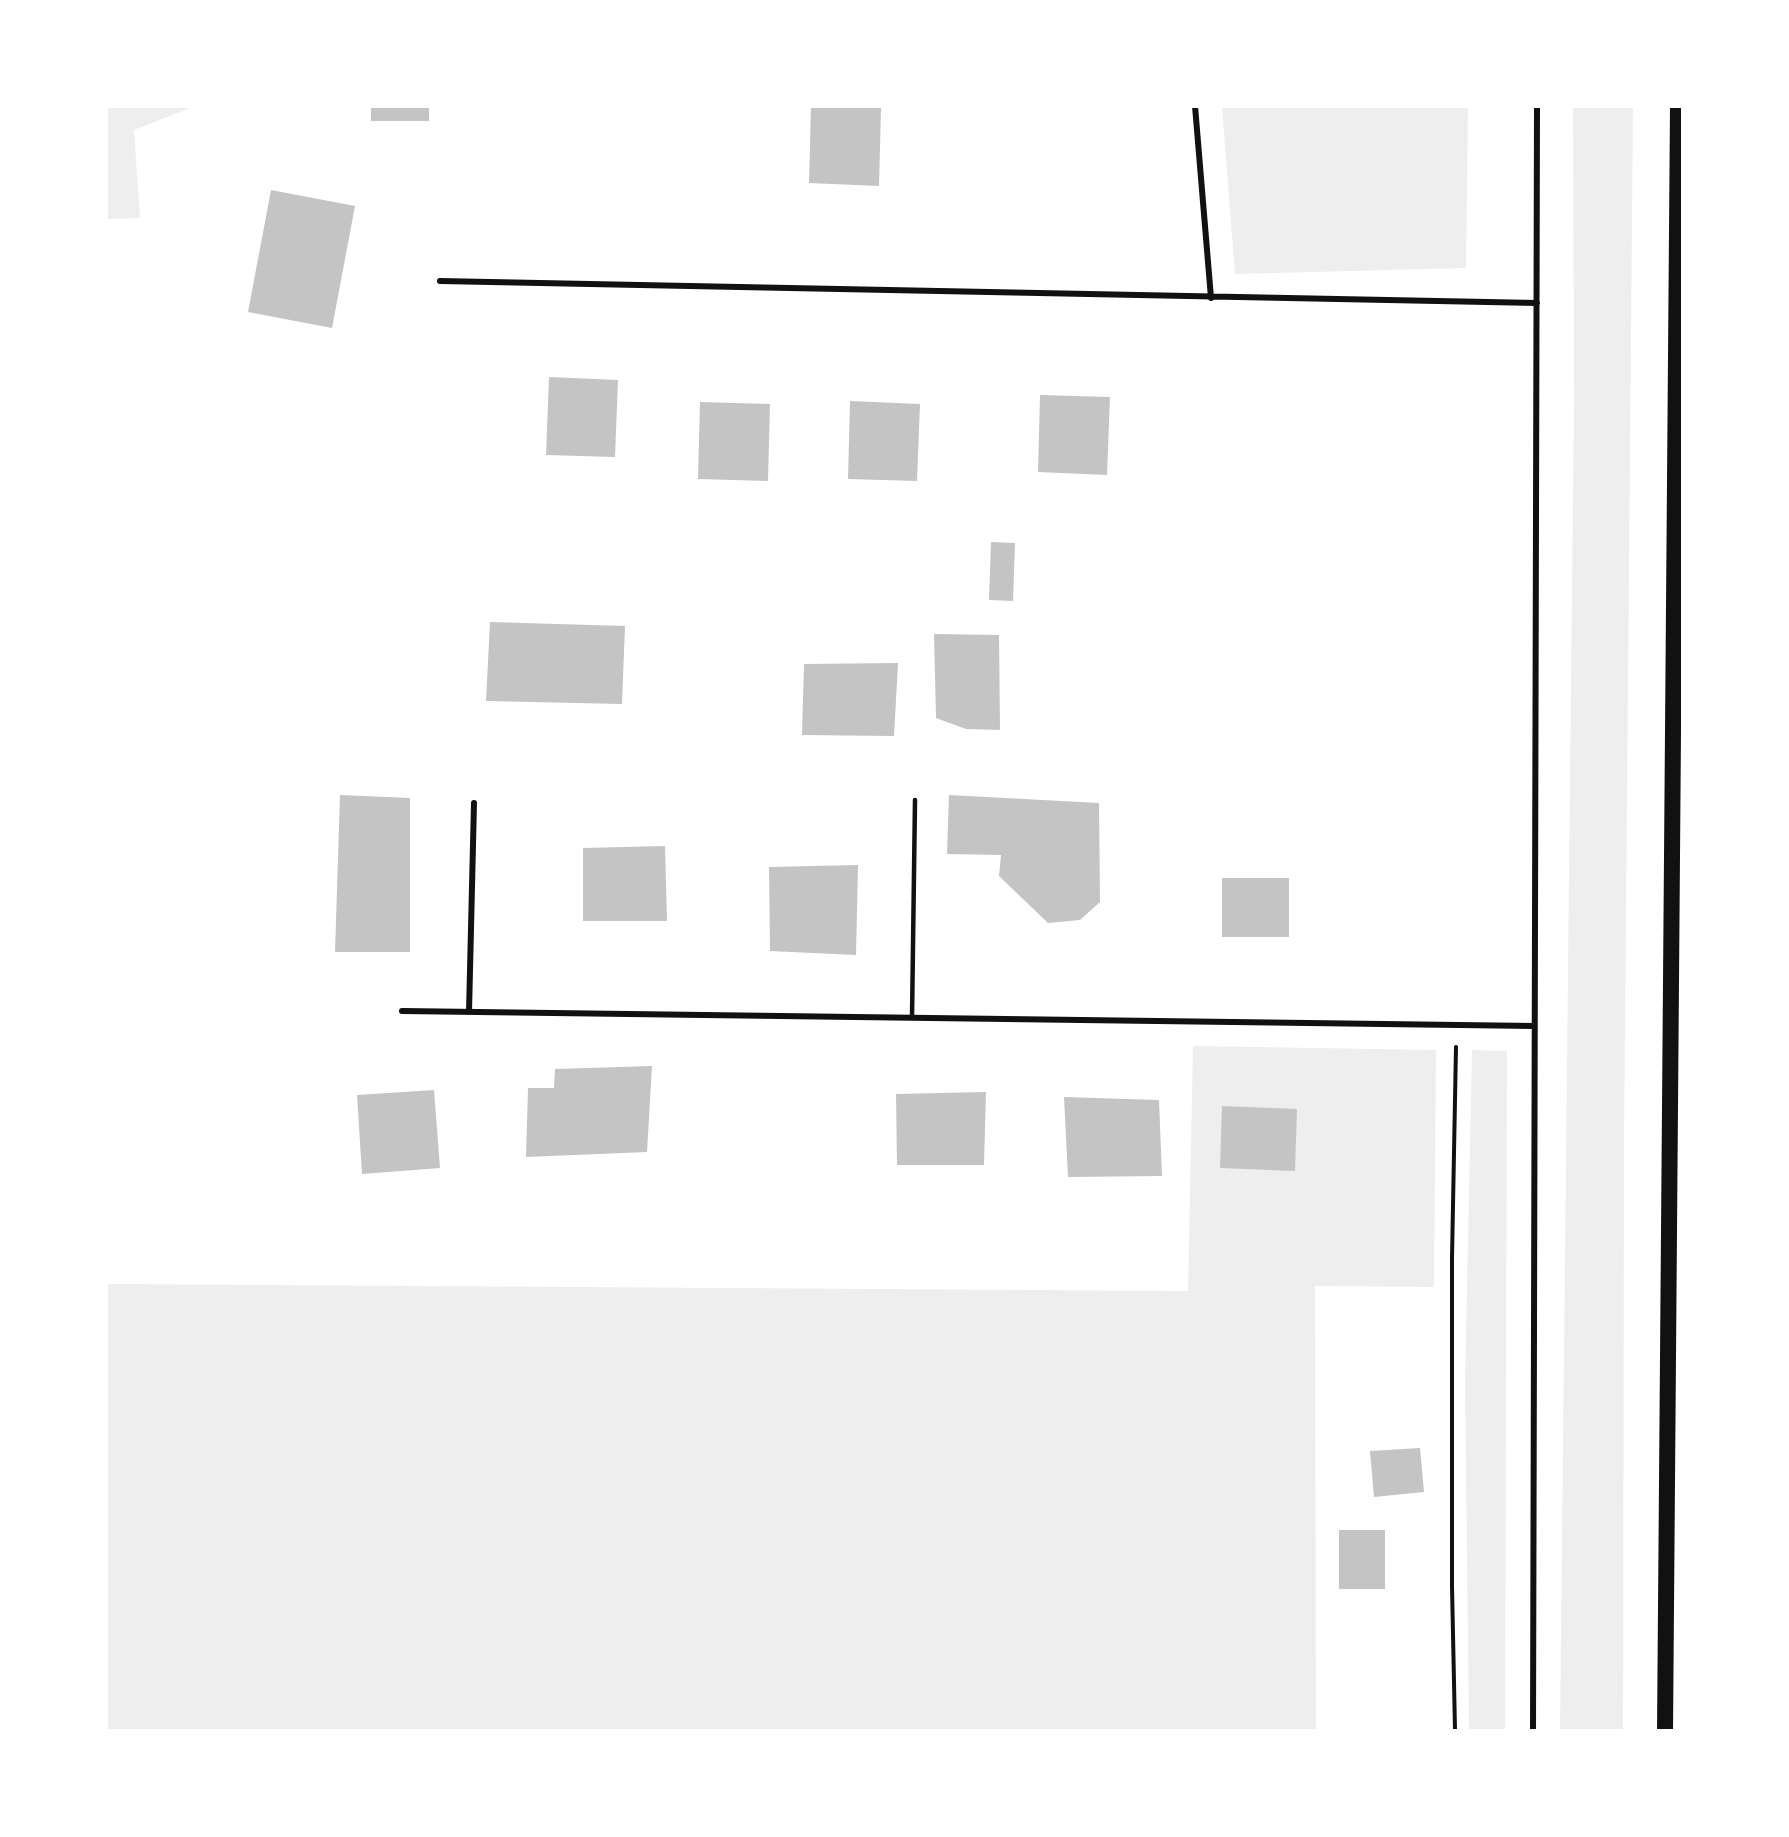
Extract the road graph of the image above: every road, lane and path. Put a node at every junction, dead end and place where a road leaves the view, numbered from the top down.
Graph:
1 (1195, 106) edge
2 (1537, 106) edge
3 (1678, 106) edge
4 (440, 281) dead end
5 (1211, 298) junction
6 (1537, 303) junction
7 (915, 800) dead end
8 (474, 803) dead end
9 (402, 1011) dead end
10 (469, 1012) junction
11 (912, 1018) junction
12 (1456, 1026) junction
13 (1534, 1026) junction
14 (1455, 1731) edge
15 (1533, 1731) edge
16 (1665, 1731) edge

1 - 5 street
2 - 6 street
3 - 16 highway
4 - 5 street
5 - 6 street
6 - 13 street
7 - 11 lane
8 - 10 street
9 - 10 street
10 - 11 street
11 - 12 street
12 - 13 street
12 - 14 path
13 - 15 street

